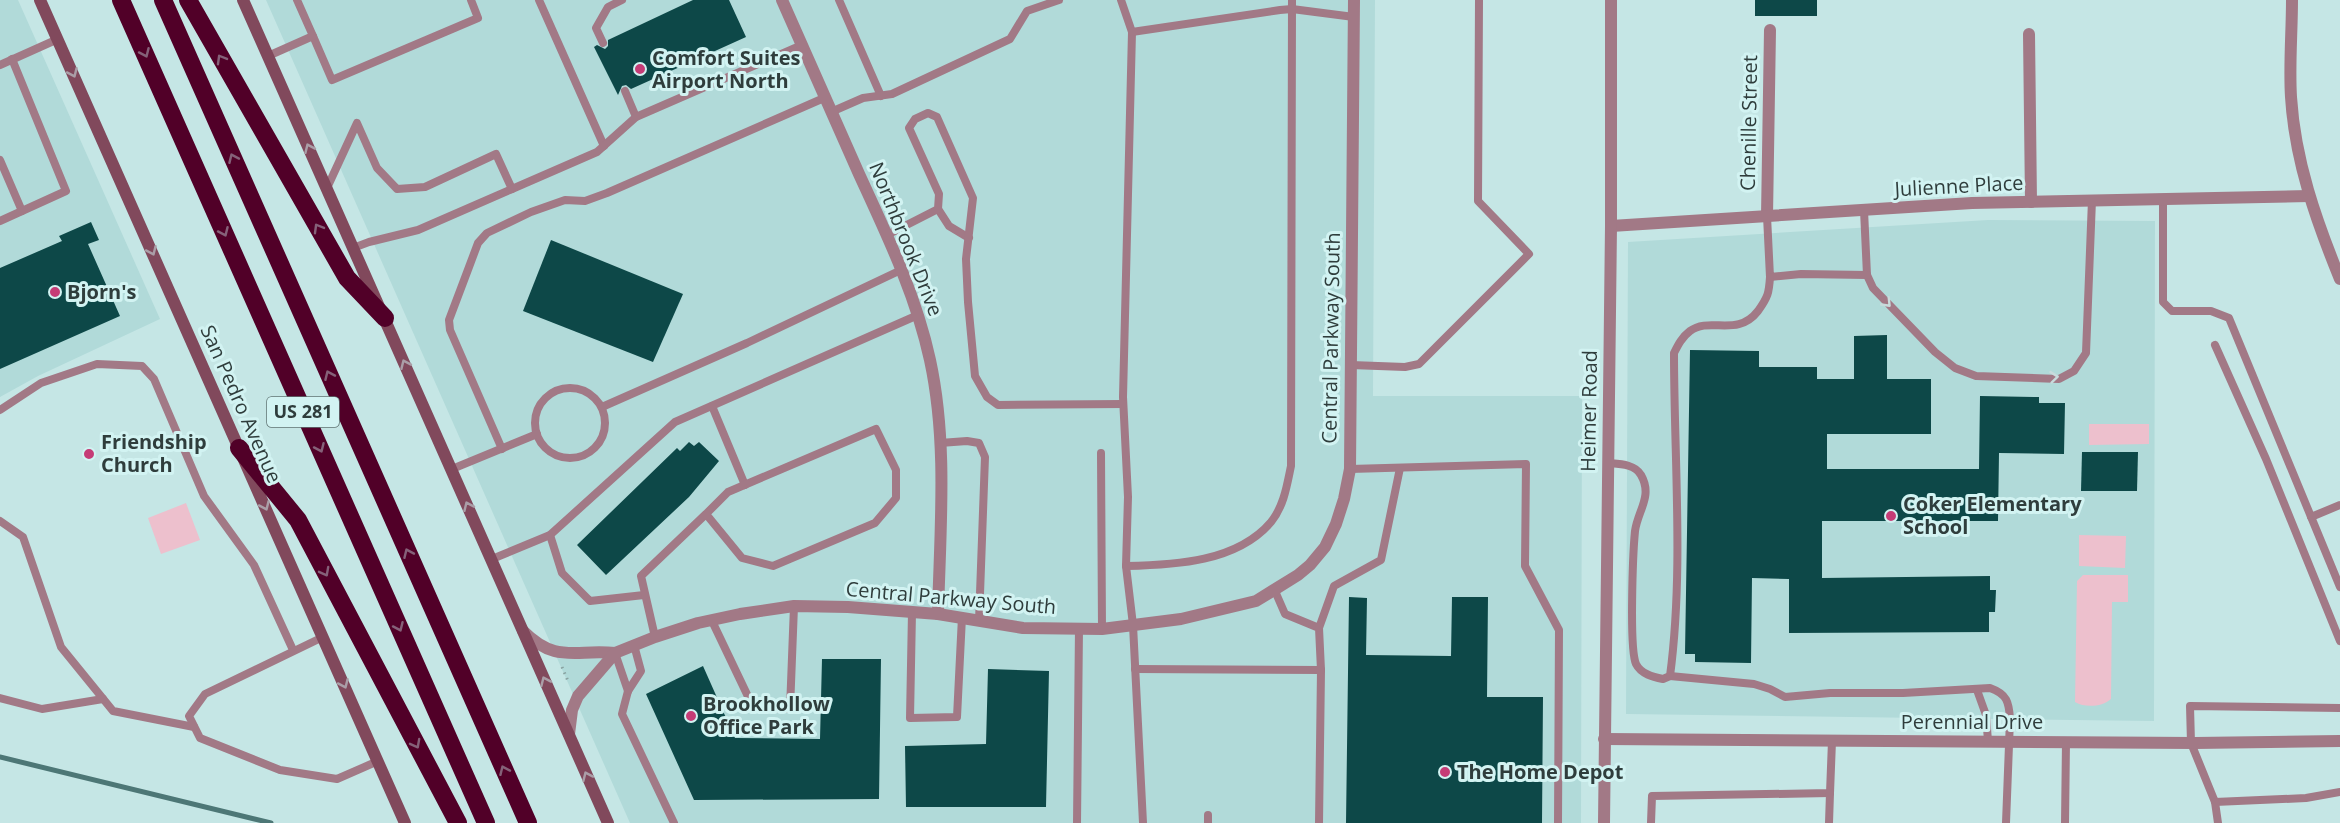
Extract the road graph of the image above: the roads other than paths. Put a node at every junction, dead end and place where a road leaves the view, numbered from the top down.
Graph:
1 (40, 0) edge
2 (121, 0) edge
3 (163, 0) edge
4 (188, 0) edge
5 (243, 0) edge
6 (297, 0) edge
7 (471, 0) edge
8 (539, 0) edge
9 (622, 0) edge
10 (782, 0) edge
11 (839, 0) edge
12 (1059, 0) edge
13 (1121, 0) edge
14 (1292, 0) edge
15 (1354, 0) edge
16 (1479, 0) edge
17 (1611, 0) edge
18 (2292, 0) edge
19 (1292, 9) junction
20 (1354, 17) junction
21 (1770, 30) dead end
22 (1132, 32) junction
23 (2029, 34) dead end
24 (313, 36) junction
25 (58, 39) junction
26 (603, 43) dead end
27 (802, 45) junction
28 (268, 56) junction
29 (12, 59) junction
30 (0, 64) edge
31 (625, 91) dead end
32 (881, 96) junction
33 (825, 98) junction
34 (831, 112) junction
35 (636, 117) junction
36 (604, 146) junction
37 (0, 160) edge
38 (327, 188) junction
39 (512, 189) junction
40 (2309, 196) junction
41 (2163, 199) junction
42 (2092, 200) junction
43 (2031, 202) junction
44 (939, 209) junction
45 (1864, 210) junction
46 (22, 211) junction
47 (1767, 216) junction
48 (0, 221) edge
49 (1611, 226) junction
50 (886, 235) junction
51 (969, 238) junction
52 (353, 248) junction
53 (2337, 263) edge
54 (901, 270) junction
55 (1867, 275) junction
56 (1770, 277) junction
57 (2340, 279) edge
58 (918, 315) junction
59 (385, 318) junction
60 (2215, 345) dead end
61 (1351, 364) junction
62 (1123, 404) junction
63 (712, 406) junction
64 (602, 407) junction
65 (0, 410) edge
66 (537, 434) junction
67 (940, 443) junction
68 (239, 448) junction
69 (502, 449) junction
70 (1101, 453) dead end
71 (1608, 463) junction
72 (1400, 468) junction
73 (452, 469) junction
74 (1350, 469) junction
75 (745, 485) junction
76 (2340, 506) edge
77 (706, 514) junction
78 (2311, 517) junction
79 (0, 521) edge
80 (550, 535) junction
81 (492, 559) junction
82 (1126, 566) junction
83 (2340, 587) edge
84 (1275, 591) junction
85 (644, 595) junction
86 (794, 606) junction
87 (912, 612) junction
88 (938, 614) junction
89 (962, 618) junction
90 (712, 621) junction
91 (979, 621) junction
92 (1133, 625) junction
93 (1079, 628) junction
94 (1319, 628) junction
95 (1102, 629) junction
96 (524, 631) junction
97 (323, 637) junction
98 (656, 637) junction
99 (2340, 641) edge
100 (634, 645) junction
101 (293, 650) junction
102 (615, 653) junction
103 (1135, 669) junction
104 (1321, 670) junction
105 (1670, 676) junction
106 (1977, 690) junction
107 (628, 692) junction
108 (0, 698) edge
109 (103, 699) junction
110 (2340, 708) edge
111 (194, 727) junction
112 (569, 734) junction
113 (1604, 739) junction
114 (1832, 741) junction
115 (1988, 741) junction
116 (2340, 741) edge
117 (2009, 742) junction
118 (2066, 742) junction
119 (2191, 743) junction
120 (378, 761) junction
121 (2340, 792) edge
122 (1830, 793) junction
123 (2215, 802) junction
124 (405, 823) edge
125 (458, 823) edge
126 (486, 823) edge
127 (528, 823) edge
128 (608, 823) edge
129 (674, 823) edge
130 (1077, 823) edge
131 (1143, 823) edge
132 (1320, 823) edge
133 (1558, 823) edge
134 (1604, 823) edge
135 (1652, 823) edge
136 (1829, 823) edge
137 (2006, 823) edge
138 (2065, 823) edge
139 (2218, 823) edge

1 - 25 main road, San Pedro Avenue
2 -> 126 highway, US 281
127 -> 3 highway, US 281
59 -> 4 highway
5 - 28 main road
6 - 24 lane
7 - 24 lane
8 - 36 lane
9 - 26 lane
10 - 27 street, Northbrook Drive
11 - 32 lane
12 - 32 lane
13 - 22 lane
14 - 19 lane
15 - 20 street, Central Parkway South
16 - 61 lane
17 - 49 street, Heimer Road
18 - 40 street
19 - 20 lane
19 - 22 lane
19 - 82 lane
20 - 61 street, Central Parkway South
21 - 47 street, Chenille Street
22 - 62 lane
23 - 43 street
24 - 28 lane
25 - 29 lane
25 -> 68 main road, San Pedro Avenue
27 - 33 street, Northbrook Drive
27 - 35 lane
38 -> 28 main road
29 - 30 lane
29 - 46 lane
31 - 35 lane
32 - 34 lane
33 - 34 street, Northbrook Drive
33 - 69 lane
34 - 50 street, Northbrook Drive
35 - 36 lane
36 - 39 lane
37 - 46 lane
38 - 39 lane
38 - 52 main road
39 - 52 lane
40 - 41 street, Julienne Place
40 - 53 street
41 - 42 street, Julienne Place
41 - 78 lane
42 - 43 street, Julienne Place
55 -> 42 lane
43 - 45 street, Julienne Place
44 - 50 lane
44 - 51 lane
44 - 51 lane
45 - 47 street, Julienne Place
45 - 55 lane
46 - 48 lane
47 - 49 street, Julienne Place
47 - 56 lane
49 - 71 street, Heimer Road
50 - 54 street, Northbrook Drive
51 - 62 lane
52 - 59 main road
53 - 57 street
54 - 58 street, Northbrook Drive
54 - 64 lane
55 - 56 lane
56 - 105 lane
58 - 63 lane
58 - 67 street, Northbrook Drive
73 -> 59 main road
60 - 99 lane
61 - 74 street, Central Parkway South
62 - 82 lane
63 - 75 lane
63 - 80 lane
64 - 66 lane
64 - 66 lane
65 - 101 lane
66 - 69 lane
67 - 88 street, Northbrook Drive
67 - 91 lane
68 -> 97 main road, San Pedro Avenue
68 -> 125 highway
69 - 73 lane
70 - 95 lane
71 - 105 lane
71 - 113 street, Heimer Road
72 - 74 lane
72 - 94 lane
72 - 133 lane
81 -> 73 main road
74 - 84 street, Central Parkway South
75 - 77 lane
75 - 77 lane
76 - 78 lane
77 - 85 lane
78 - 83 lane
79 - 109 lane
80 - 81 lane
80 - 85 lane
81 - 96 main road
82 - 92 lane
84 - 92 street, Central Parkway South
84 - 94 lane
85 - 98 lane
86 - 87 street, Central Parkway South
86 - 90 street, Central Parkway South
86 - 90 lane
87 - 88 street, Central Parkway South
87 - 89 lane
88 - 89 street, Central Parkway South
89 - 91 street, Central Parkway South
90 - 98 street, Central Parkway South
91 - 93 street, Central Parkway South
92 - 95 street, Central Parkway South
92 - 103 lane
93 - 95 street, Central Parkway South
93 - 130 lane
94 - 104 lane
96 - 102 street, Central Parkway South
112 -> 96 main road
97 - 101 lane
97 -> 120 main road, San Pedro Avenue
98 - 100 street, Central Parkway South
100 - 102 street, Central Parkway South
100 - 107 lane
101 - 111 lane
102 - 107 lane
102 - 112 street, Central Parkway South
103 - 104 lane
103 - 131 lane
104 - 132 lane
105 - 106 lane
106 - 115 lane
106 - 117 lane
107 - 129 lane
108 - 109 lane
109 - 111 lane
110 - 119 lane
111 - 120 lane
128 -> 112 main road
113 - 114 street, Perennial Drive
113 - 134 street, Heimer Road
114 - 115 street, Perennial Drive
114 - 122 lane
115 - 117 street, Perennial Drive
116 - 119 street, Perennial Drive
117 - 118 street, Perennial Drive
117 - 137 lane
118 - 119 street, Perennial Drive
118 - 138 lane
119 - 123 lane
120 - 124 main road, San Pedro Avenue
121 - 123 lane
122 - 135 lane
122 - 136 lane
123 - 139 lane

